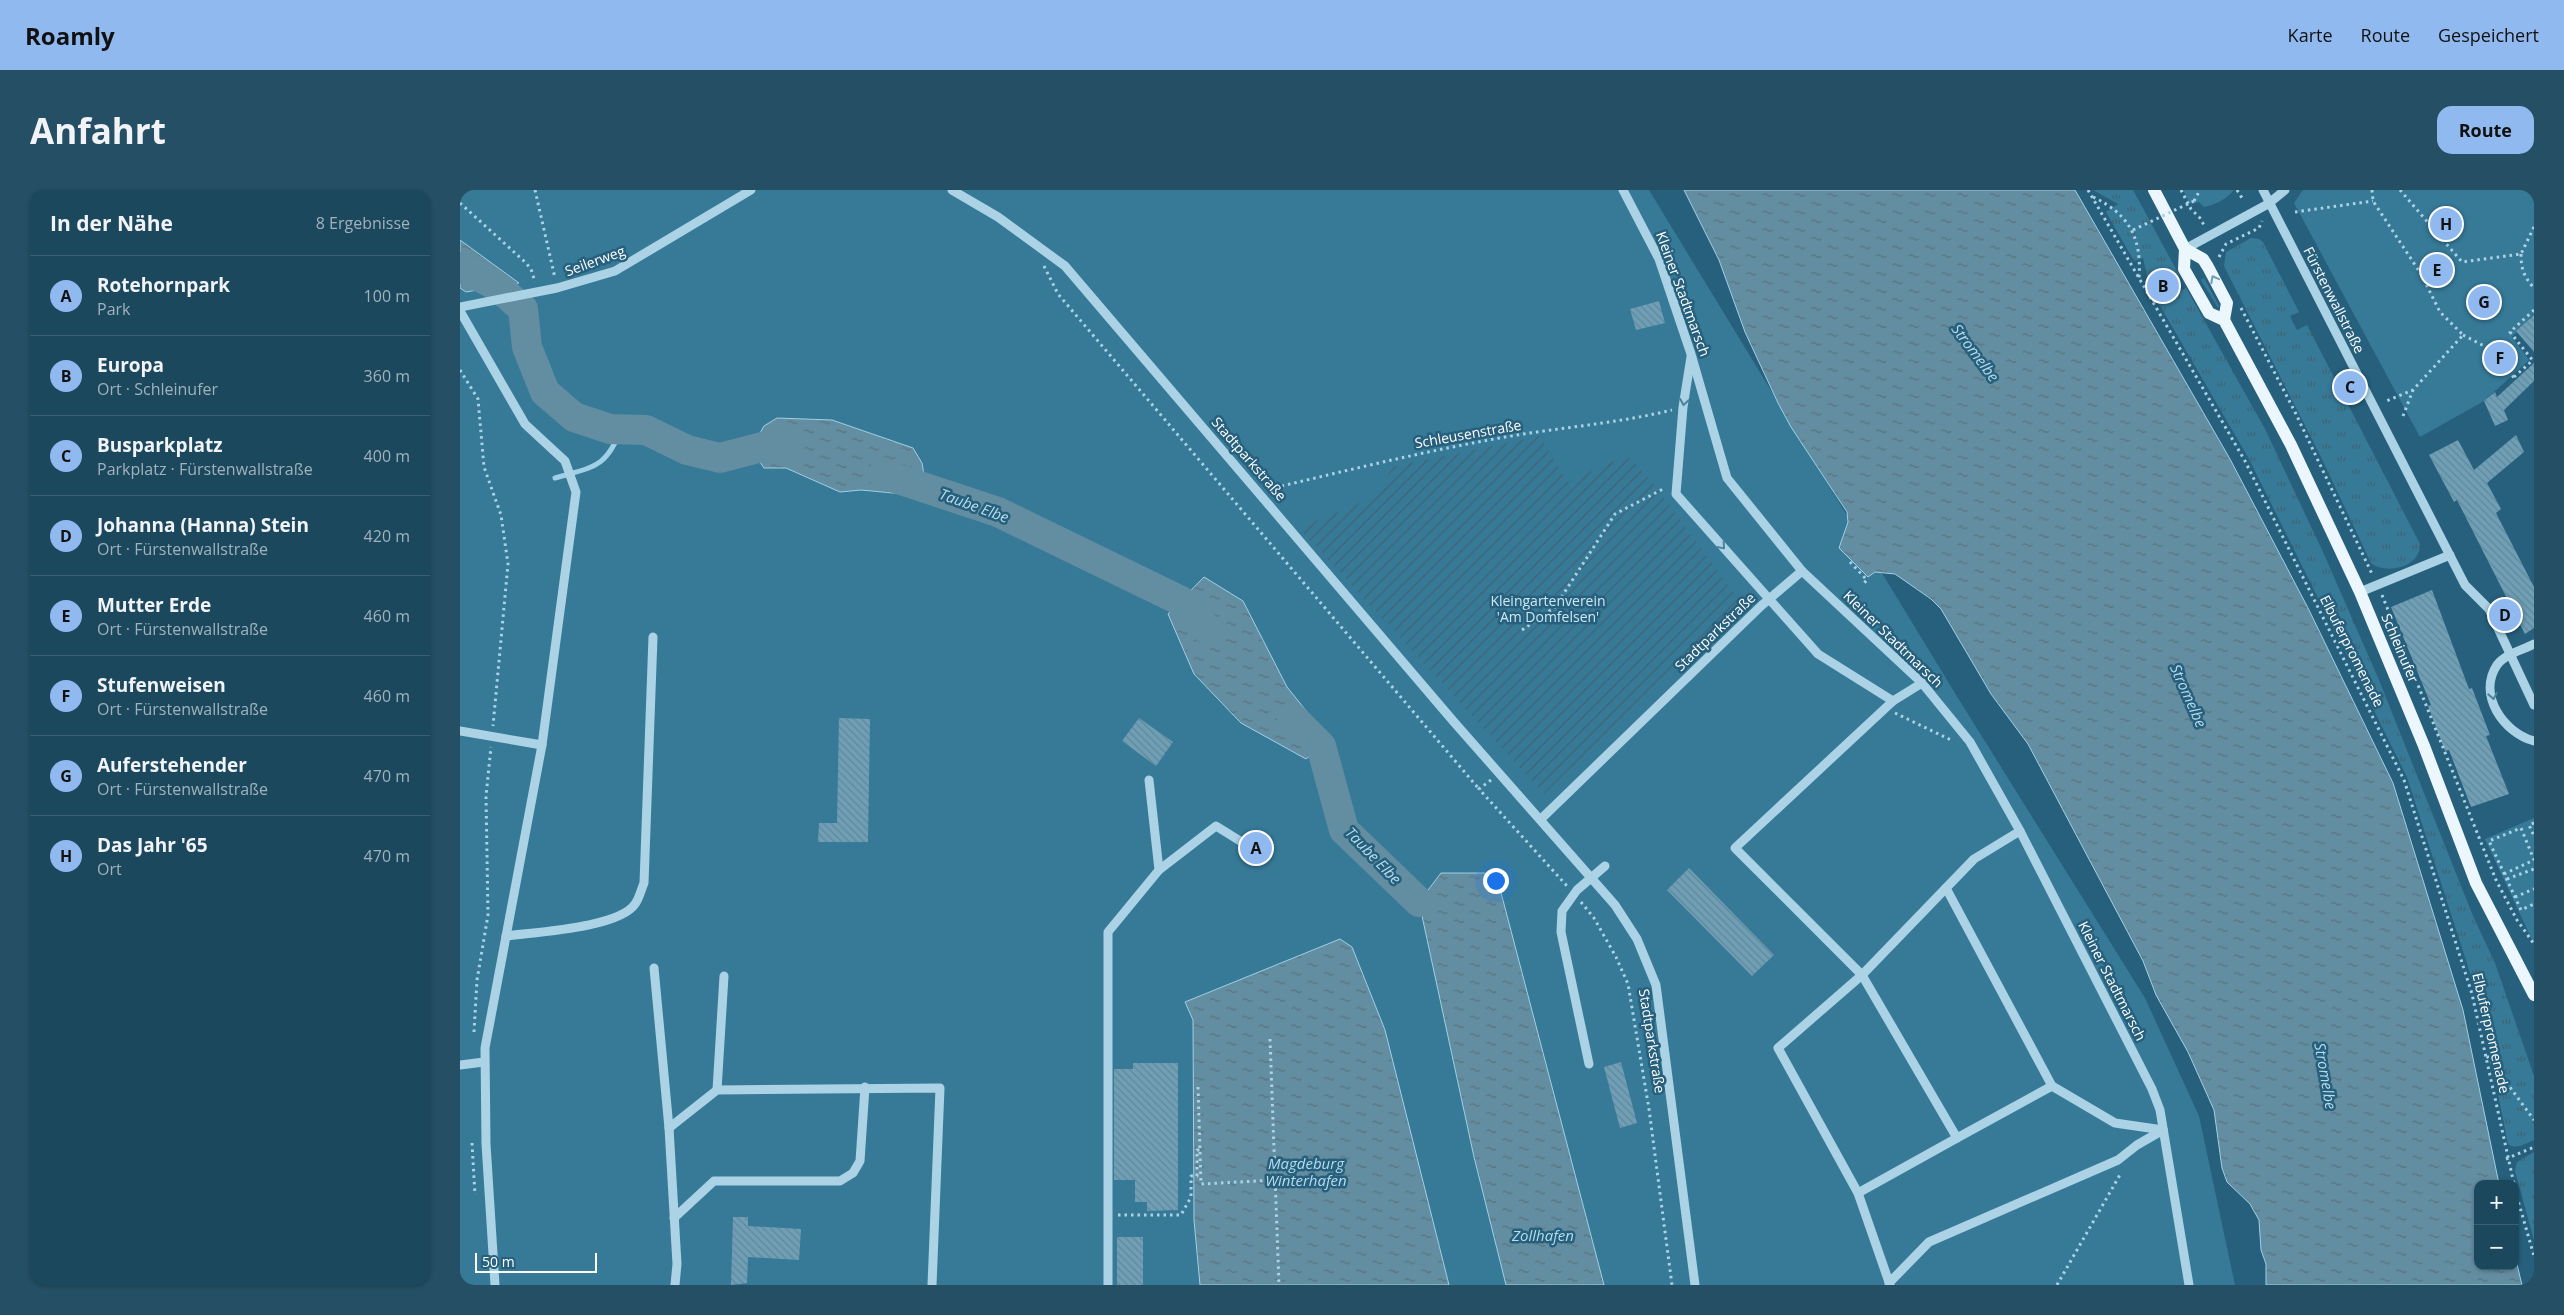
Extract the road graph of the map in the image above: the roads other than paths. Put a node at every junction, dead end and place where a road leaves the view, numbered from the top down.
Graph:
1 (751, 190) edge
2 (952, 190) edge
3 (1623, 190) edge
4 (2154, 190) edge
5 (2262, 190) edge
6 (2285, 190) edge
7 (2268, 204) junction
8 (2185, 249) junction
9 (460, 307) edge
10 (460, 311) edge
11 (2224, 320) junction
12 (1691, 354) junction
13 (2450, 556) junction
14 (1802, 571) junction
15 (2360, 592) junction
16 (1769, 599) junction
17 (653, 637) dead end
18 (2534, 644) edge
19 (2510, 655) junction
20 (1922, 683) junction
21 (1893, 701) junction
22 (2534, 705) edge
23 (460, 731) edge
24 (2534, 741) edge
25 (542, 745) junction
26 (1149, 780) dead end
27 (1540, 819) junction
28 (2020, 831) junction
29 (1245, 844) dead end
30 (1605, 866) dead end
31 (1159, 870) junction
32 (1591, 878) junction
33 (1946, 888) junction
34 (506, 936) junction
35 (654, 968) dead end
36 (1862, 975) junction
37 (724, 976) dead end
38 (2534, 995) edge
39 (484, 1062) junction
40 (1589, 1064) dead end
41 (460, 1065) edge
42 (2052, 1086) junction
43 (865, 1087) junction
44 (717, 1090) junction
45 (669, 1128) junction
46 (2163, 1130) junction
47 (1957, 1138) junction
48 (1858, 1192) junction
49 (674, 1218) junction
50 (1890, 1284) edge
51 (495, 1285) edge
52 (675, 1285) edge
53 (932, 1285) edge
54 (1108, 1285) edge
55 (1695, 1285) edge
56 (2189, 1285) edge

1 - 9 street, Seilerweg
2 - 27 street, Stadtparkstraße
3 - 12 street, Kleiner Stadtmarsch
4 - 8 main road, Schleinufer
5 - 7 street, Fürstenwallstraße
6 - 7 street
7 - 8 street
7 - 13 street, Fürstenwallstraße
8 - 11 main road, Schleinufer
11 -> 8 main road, Schleinufer
10 - 25 street
11 - 15 main road, Schleinufer
12 - 14 street, Kleiner Stadtmarsch
12 -> 16 street
13 - 15 street
13 - 19 street, Fürstenwallstraße
14 - 16 street, Stadtparkstraße
14 - 20 street, Kleiner Stadtmarsch
15 - 38 main road, Schleinufer
16 - 21 street
16 - 27 street, Stadtparkstraße
17 - 34 street
18 - 19 street
19 - 22 street, Fürstenwallstraße
19 -> 24 street
20 - 21 street
20 - 28 street, Kleiner Stadtmarsch
21 - 36 street
23 - 25 street
25 - 34 street
26 - 31 street
27 - 32 street, Stadtparkstraße
28 - 33 street
28 - 46 street, Kleiner Stadtmarsch
29 - 31 street
30 - 32 street
31 - 54 street
32 - 40 street
32 - 55 street, Stadtparkstraße
33 - 36 street
33 - 42 street
34 - 39 street
35 - 45 street
36 - 47 street
36 - 48 street
37 - 44 street
39 - 41 street
39 - 51 street
42 - 46 street
42 - 47 street
43 - 44 street
43 - 49 street
43 - 53 street
44 - 45 street
45 - 49 street
46 - 50 street
46 - 56 street, Kleiner Stadtmarsch
47 - 48 street
48 - 50 street
49 - 52 street

